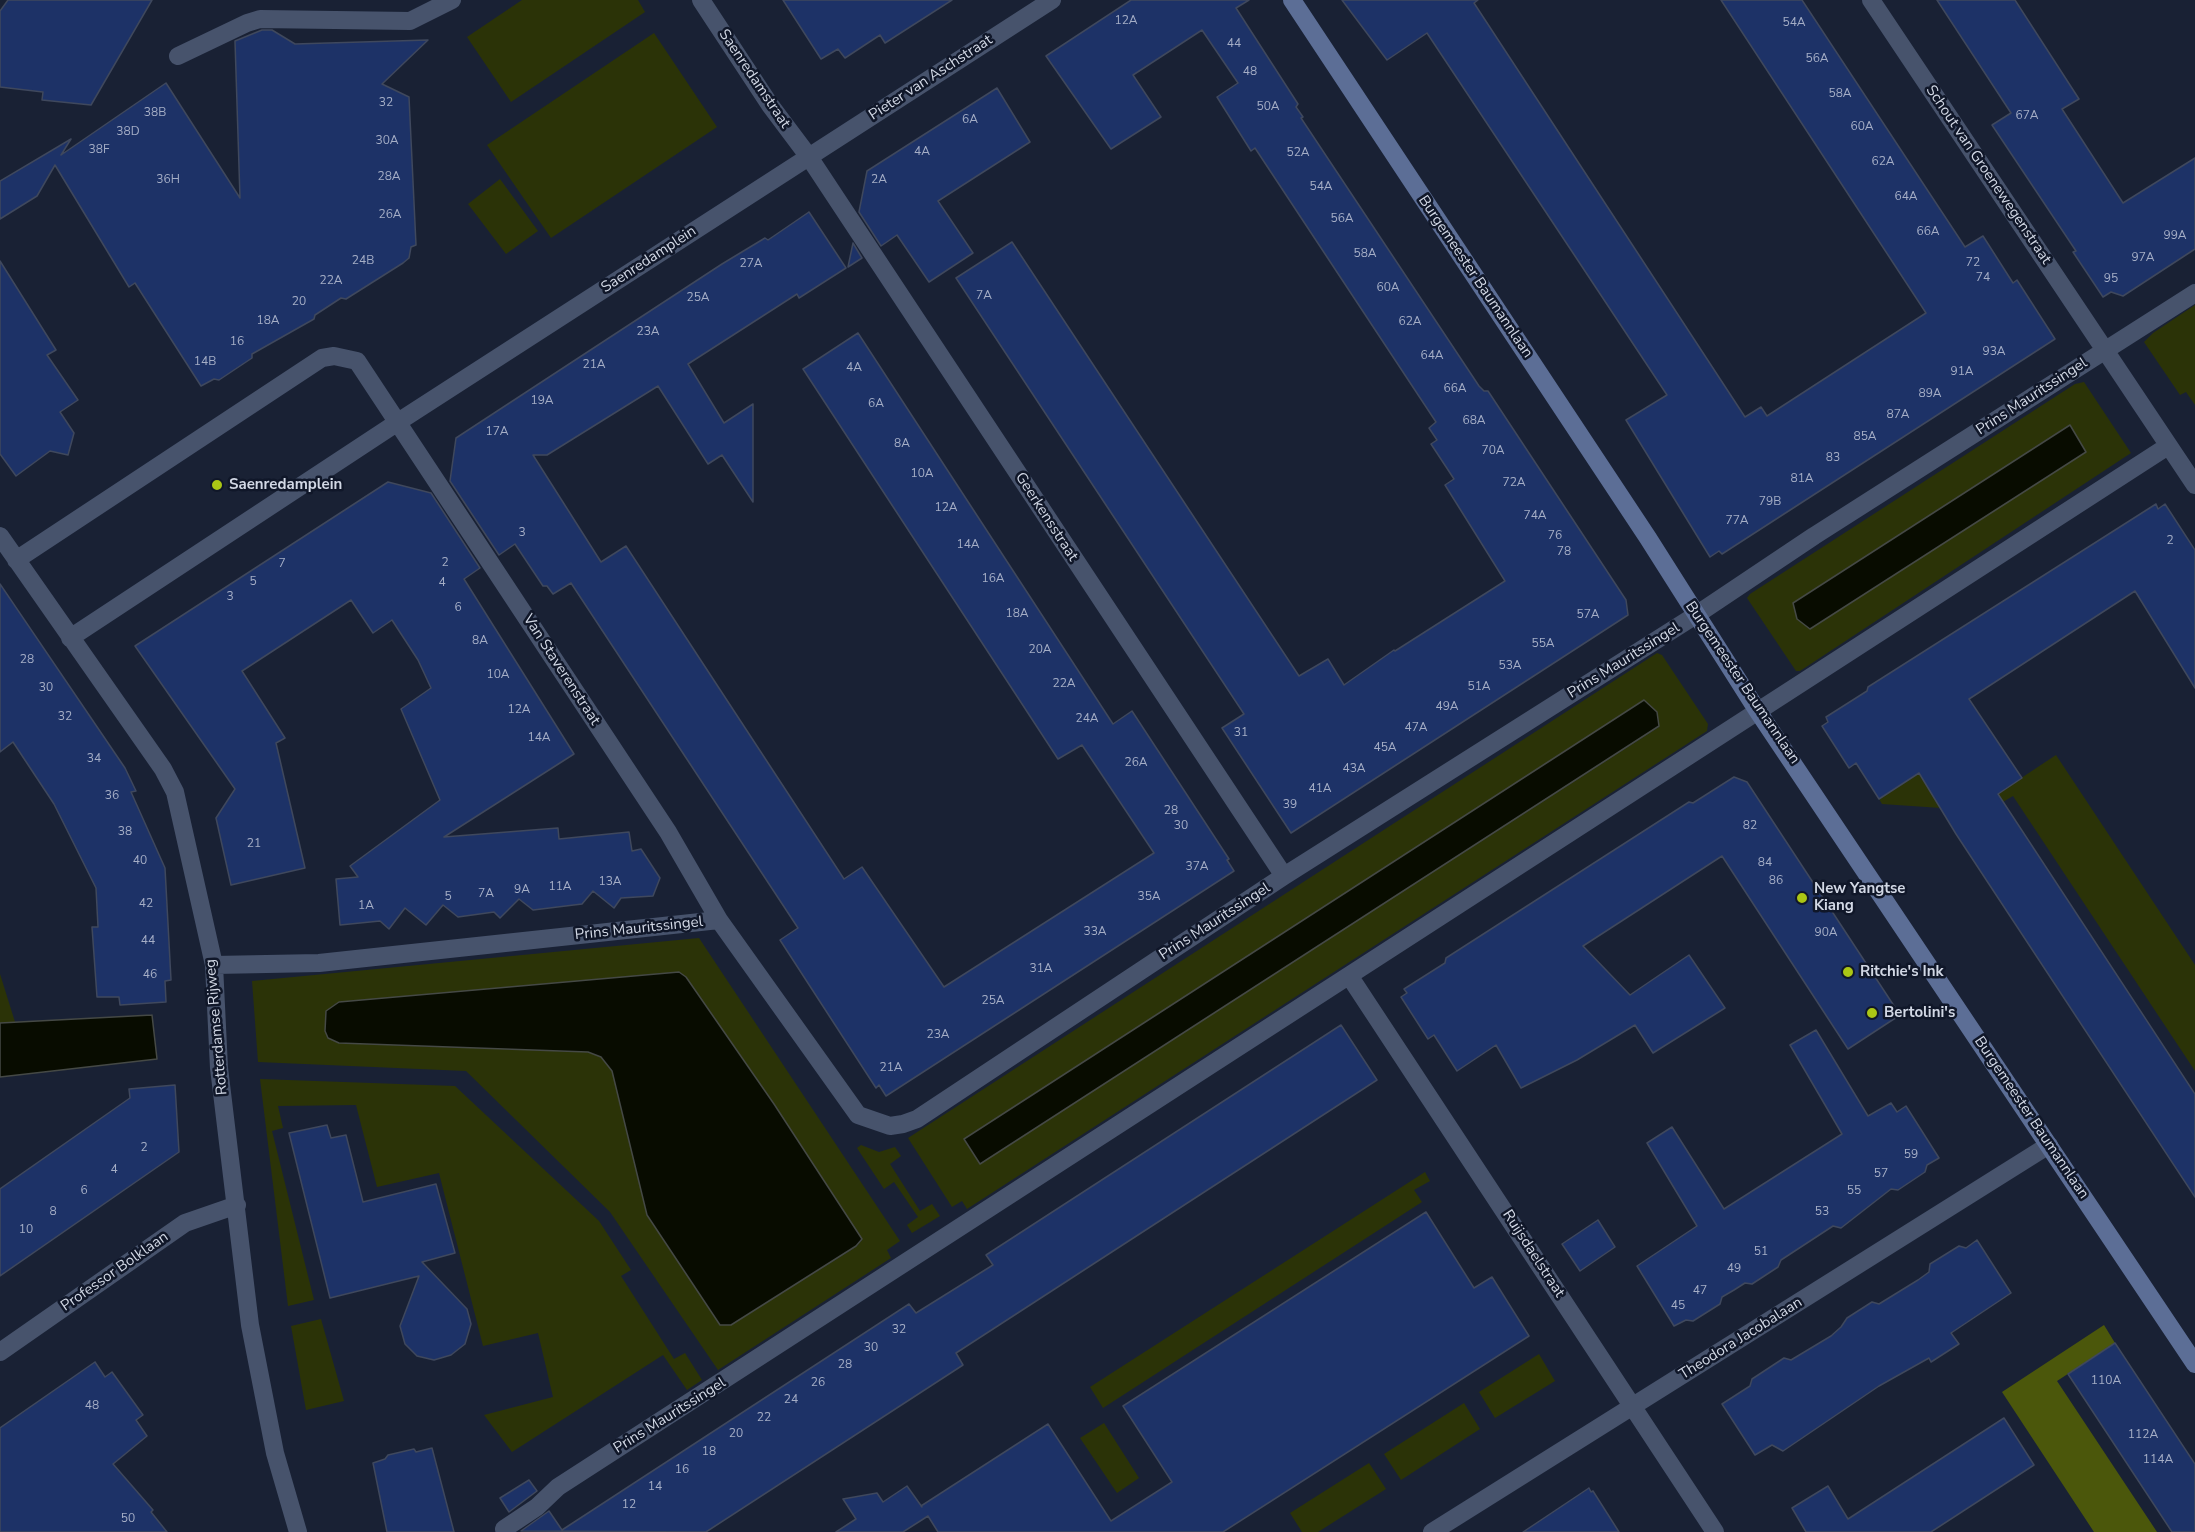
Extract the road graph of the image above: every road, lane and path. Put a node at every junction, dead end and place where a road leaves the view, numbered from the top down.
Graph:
1 (452, 0) edge
2 (701, 0) edge
3 (1052, 0) edge
4 (1292, 0) edge
5 (1871, 0) edge
6 (178, 56) dead end
7 (809, 157) junction
8 (2195, 293) edge
9 (2104, 351) junction
10 (398, 422) junction
11 (2168, 446) junction
12 (2195, 485) edge
13 (0, 536) edge
14 (16, 560) junction
15 (1696, 615) junction
16 (70, 638) junction
17 (1757, 710) junction
18 (1284, 876) junction
19 (719, 920) junction
20 (214, 965) junction
21 (1350, 977) junction
22 (2049, 1144) junction
23 (237, 1205) junction
24 (0, 1352) edge
25 (2195, 1364) edge
26 (1632, 1407) junction
27 (504, 1529) dead end
28 (298, 1532) edge
29 (1432, 1532) edge
30 (1715, 1532) edge

1 - 6 street
2 - 7 street, Saenredamstraat
3 - 7 street, Pieter van Aschstraat
4 - 15 street, Burgemeester Baumannlaan
5 - 9 street, Schout van Groenewegenstraat
7 - 10 street, Saenredamplein
7 - 18 street, Geerkensstraat
8 - 9 street, Prins Mauritssingel
9 - 11 street, Schout van Groenewegenstraat
9 - 15 street, Prins Mauritssingel
10 - 14 street
10 - 16 street, Saenredamplein
10 - 19 street, Van Staverenstraat
11 - 12 street, Schout van Groenewegenstraat
11 - 17 street, Prins Mauritssingel
13 - 14 street, Rotterdamse Rijweg
14 - 16 street, Rotterdamse Rijweg
15 - 17 street, Burgemeester Baumannlaan
15 - 18 street, Prins Mauritssingel
16 - 20 street, Rotterdamse Rijweg
17 - 21 street, Prins Mauritssingel
17 - 22 street, Burgemeester Baumannlaan
18 - 19 street, Prins Mauritssingel
19 - 20 street, Prins Mauritssingel
20 - 23 street, Rotterdamse Rijweg
21 - 26 street, Ruijsdaelstraat
21 - 27 street, Prins Mauritssingel
22 - 25 street, Burgemeester Baumannlaan
22 - 26 street, Theodora Jacobalaan
23 - 24 street, Professor Bolklaan
23 - 28 street, Rotterdamse Rijweg
26 - 29 street, Theodora Jacobalaan
26 - 30 street, Ruijsdaelstraat

